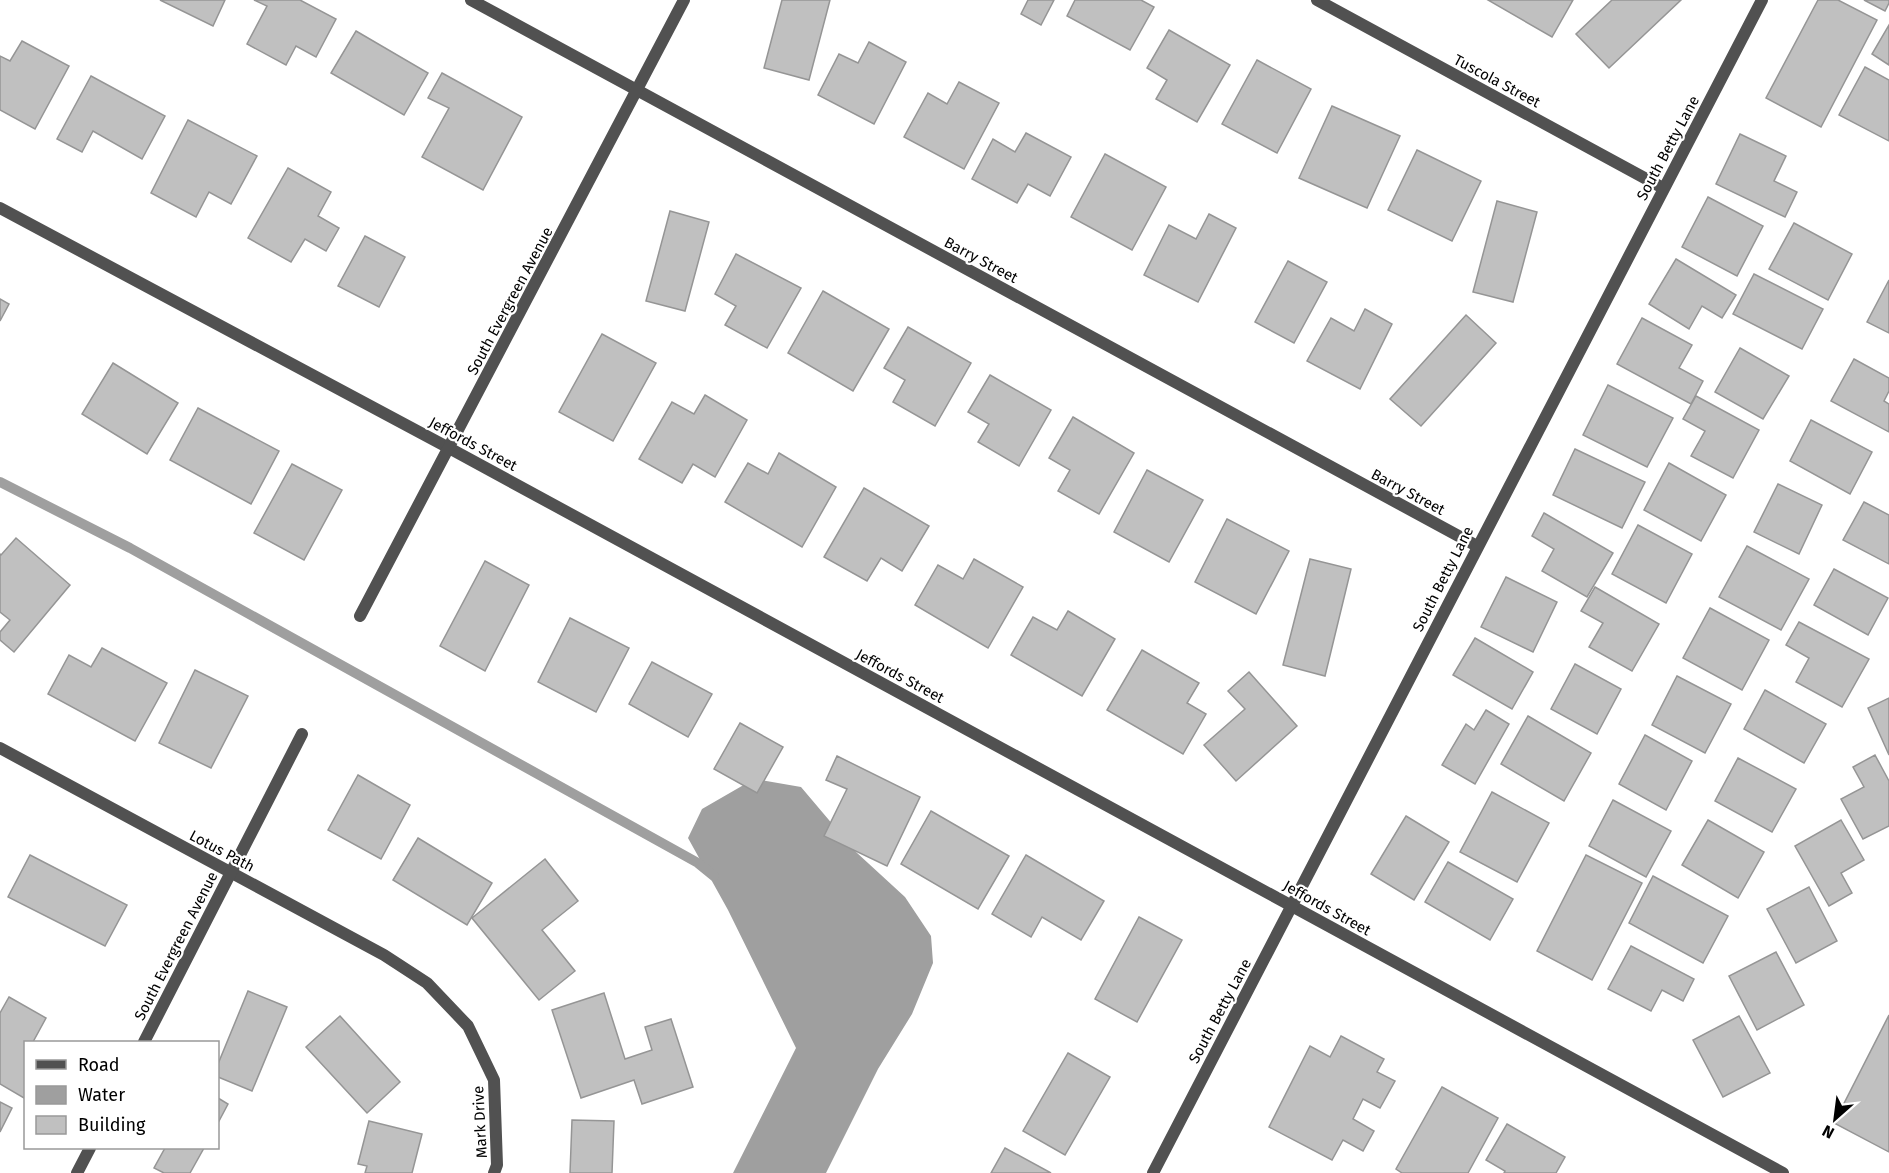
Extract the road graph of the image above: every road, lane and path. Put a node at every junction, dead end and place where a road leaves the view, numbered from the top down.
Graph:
1 (471, 0) edge
2 (684, 0) edge
3 (1317, 0) edge
4 (1762, 0) edge
5 (637, 91) junction
6 (1663, 188) junction
7 (0, 208) edge
8 (449, 448) junction
9 (1477, 546) junction
10 (360, 616) dead end
11 (302, 735) dead end
12 (0, 748) edge
13 (230, 872) junction
14 (1292, 906) junction
15 (427, 983) joint
16 (145, 1041) edge
17 (89, 1149) edge
18 (77, 1173) edge
19 (494, 1173) edge
20 (1153, 1173) edge
21 (1783, 1173) edge

1 - 5 street, Barry Street
2 - 5 street, South Evergreen Avenue
3 - 6 street, Tuscola Street
4 - 6 street, South Betty Lane
5 - 8 street, South Evergreen Avenue
5 - 9 street, Barry Street
6 - 9 street, South Betty Lane
7 - 8 street, Jeffords Street
8 - 10 street, South Evergreen Avenue
8 - 14 street, Jeffords Street
9 - 14 street, South Betty Lane
11 - 13 street, South Evergreen Avenue
12 - 13 street, Lotus Path
13 - 15 street, Lotus Path
13 - 16 street, South Evergreen Avenue
14 - 20 street, South Betty Lane
14 - 21 street, Jeffords Street
15 - 19 street, Mark Drive
17 - 18 street

